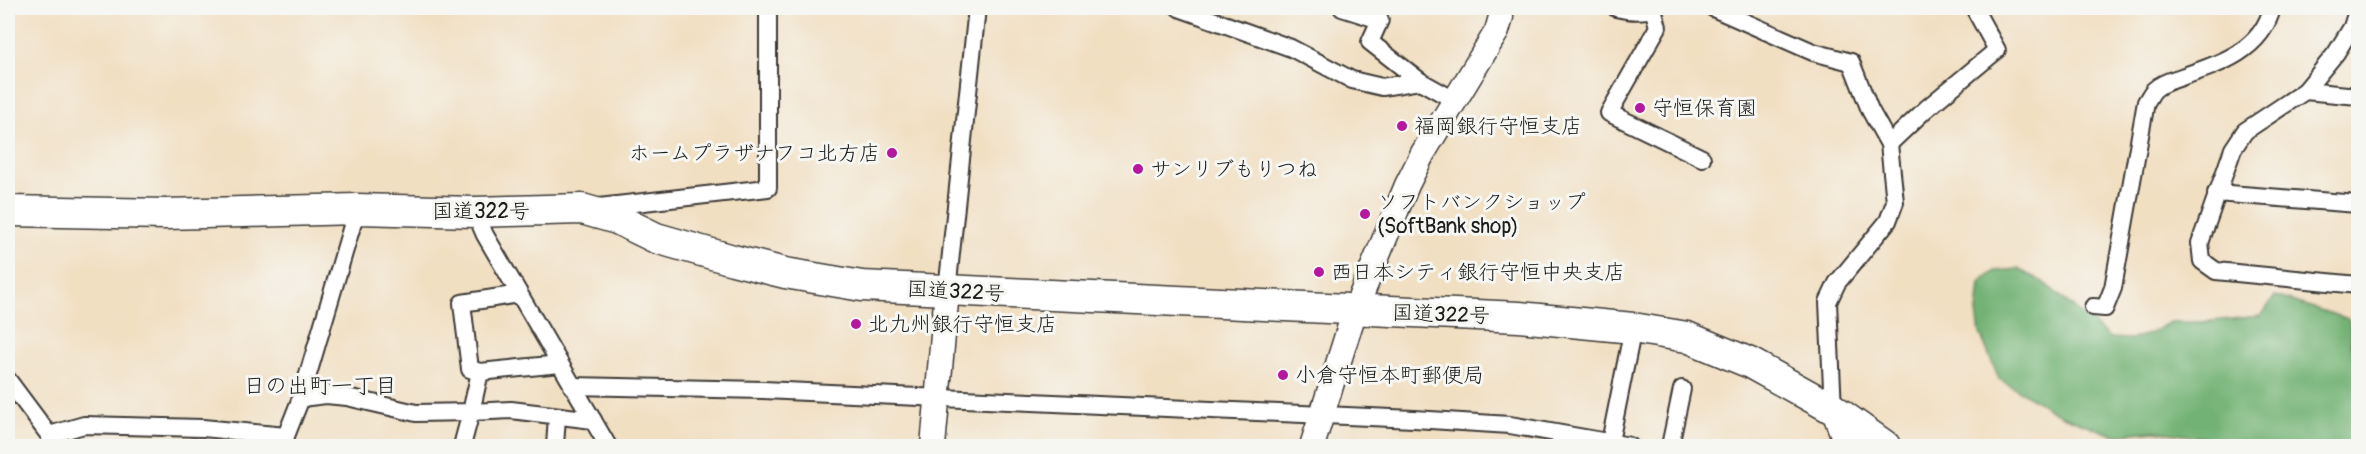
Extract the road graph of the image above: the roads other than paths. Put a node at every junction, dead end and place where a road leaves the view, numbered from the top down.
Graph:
1 (768, 8) edge
2 (977, 8) edge
3 (1179, 8) edge
4 (1342, 8) edge
5 (1500, 8) edge
6 (1616, 8) edge
7 (1654, 8) edge
8 (1713, 8) edge
9 (1974, 8) edge
10 (2272, 8) edge
11 (2358, 8) edge
12 (1420, 81) junction
13 (2305, 91) junction
14 (2358, 96) edge
15 (1456, 101) junction
16 (1889, 144) junction
17 (1702, 158) dead end
18 (2216, 194) junction
19 (2358, 204) edge
20 (582, 208) junction
21 (357, 209) junction
22 (8, 211) edge
23 (475, 212) junction
24 (2358, 285) edge
25 (947, 291) junction
26 (519, 294) junction
27 (2093, 306) dead end
28 (1356, 310) junction
29 (1633, 328) junction
30 (560, 364) junction
31 (480, 372) junction
32 (8, 380) edge
33 (572, 386) junction
34 (1682, 389) dead end
35 (301, 398) junction
36 (937, 398) junction
37 (1833, 409) junction
38 (471, 412) junction
39 (1322, 415) junction
40 (557, 416) junction
41 (593, 420) junction
42 (51, 441) edge
43 (284, 441) edge
44 (1610, 442) junction
45 (462, 447) edge
46 (555, 447) edge
47 (608, 447) edge
48 (933, 447) edge
49 (1312, 447) edge
50 (1630, 447) edge
51 (1670, 447) edge
52 (1831, 447) edge
53 (1847, 447) edge
54 (1884, 447) edge

1 - 20 street
2 - 25 street
3 - 12 street
4 - 12 street
5 - 15 street
6 - 7 street
7 - 17 street
8 - 16 street
9 - 16 street
10 - 27 street
11 - 13 street
12 - 15 street
13 - 14 street
13 - 18 street
15 - 28 street
16 - 37 street
18 - 19 street
18 - 24 street
20 - 23 highway, 国道322号
20 - 25 highway, 国道322号
21 - 22 highway, 国道322号
21 - 23 highway, 国道322号
21 - 35 street
23 - 26 street
25 - 28 highway, 国道322号
25 - 36 street
26 - 30 street
26 - 31 street
28 - 29 highway, 国道322号
28 - 39 street
29 - 37 highway, 国道322号
29 - 44 street
30 - 31 street
30 - 33 street
31 - 38 street
32 - 42 street
33 - 36 street
33 - 41 street
34 - 51 street
35 - 38 street
35 - 43 street
36 - 39 street
36 - 48 street
37 - 52 street
37 - 53 street
37 - 54 highway, 国道322号
38 - 40 street
38 - 45 street
39 - 44 street
39 - 49 street
40 - 41 street
40 - 46 street
41 - 47 street
42 - 43 street
44 - 50 street

